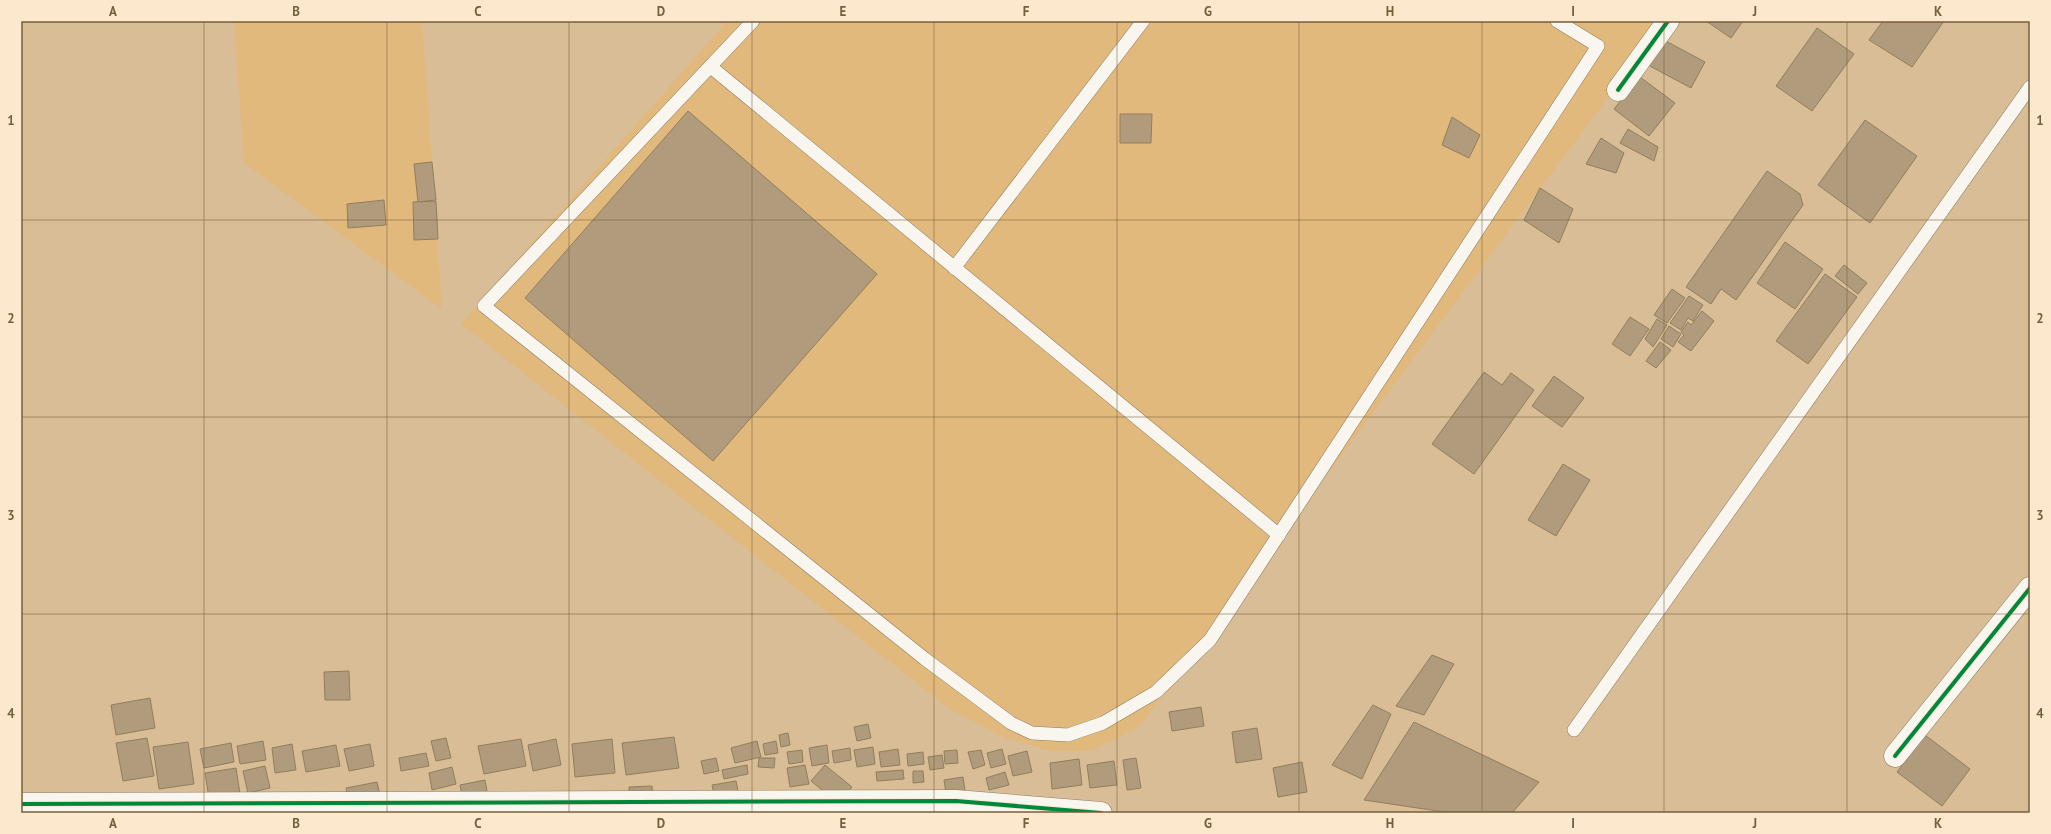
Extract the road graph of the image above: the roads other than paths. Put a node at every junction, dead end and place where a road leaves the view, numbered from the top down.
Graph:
1 (754, 21) edge
2 (1142, 21) edge
3 (1557, 21) edge
4 (1668, 21) edge
5 (711, 67) junction
6 (2030, 87) edge
7 (1618, 90) dead end
8 (954, 268) junction
9 (1279, 535) junction
10 (2030, 588) edge
11 (1574, 730) dead end
12 (1895, 756) dead end
13 (21, 804) edge
14 (1101, 813) edge

1 - 5 lane
2 - 8 lane
3 - 9 lane
4 - 7 street
5 - 8 lane
5 - 9 lane
6 - 11 lane
8 - 9 lane
10 - 12 street
13 - 14 street

